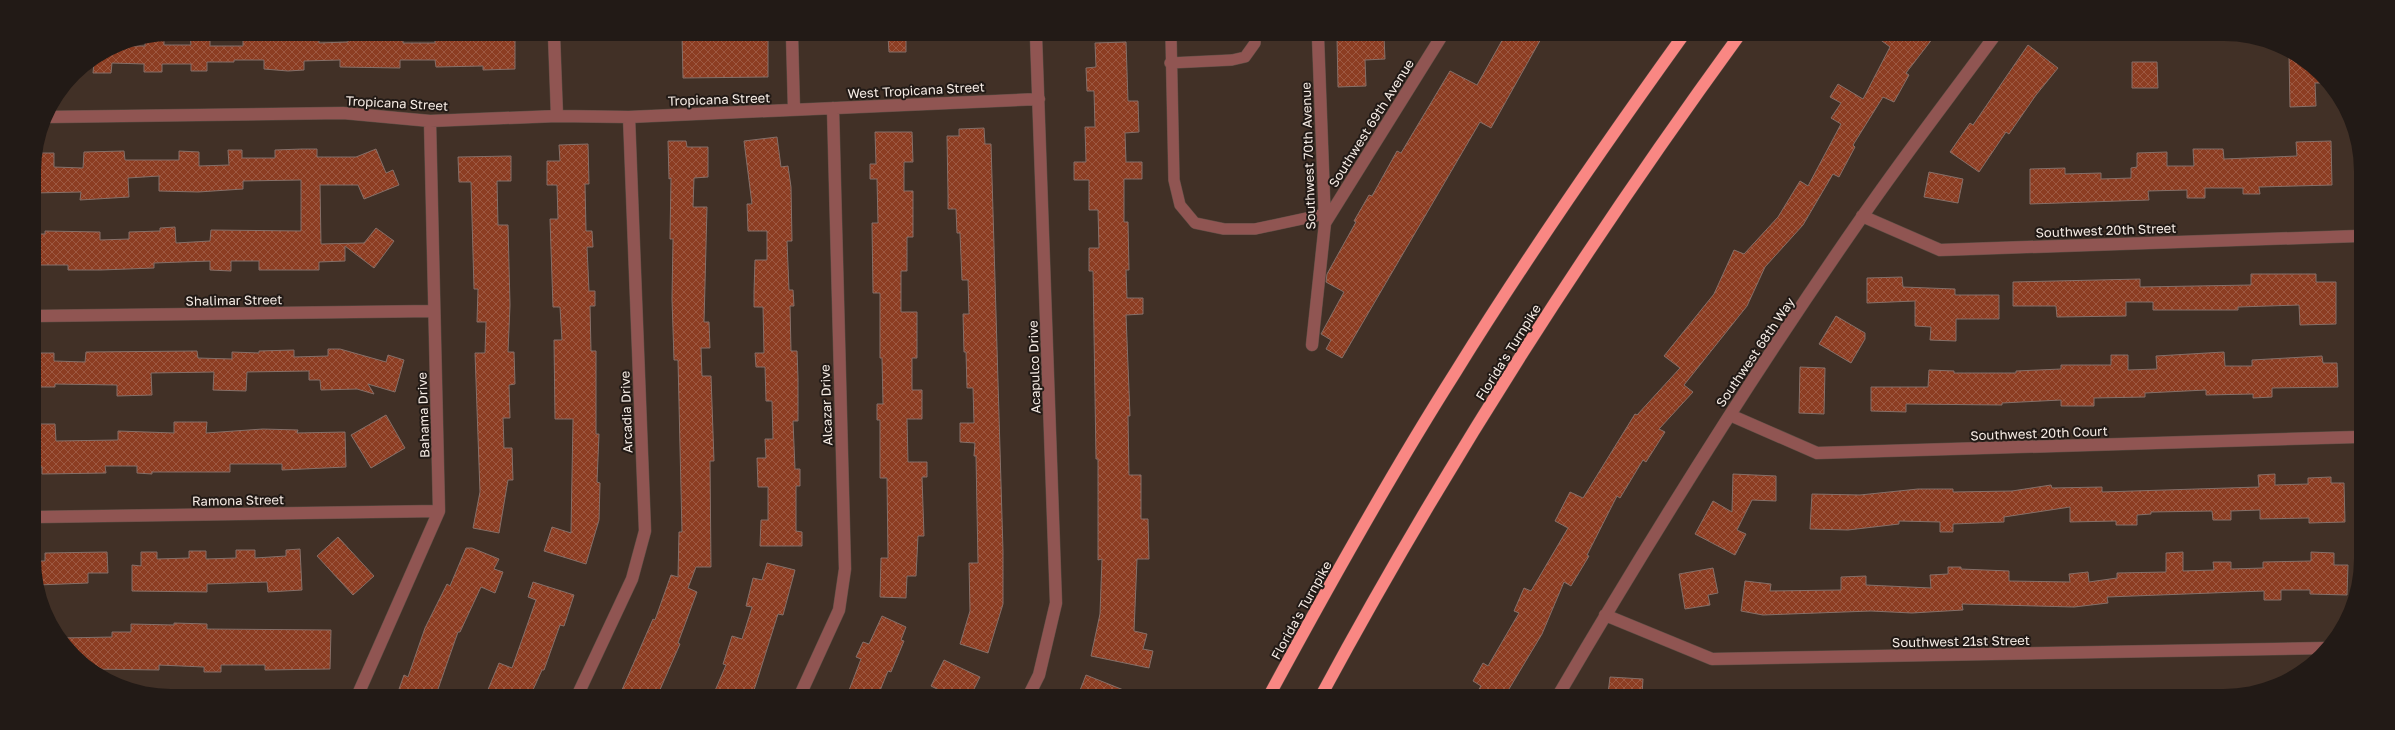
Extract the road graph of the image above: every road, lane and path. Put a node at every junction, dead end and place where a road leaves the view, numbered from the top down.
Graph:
1 (554, 41) edge
2 (792, 41) edge
3 (1036, 41) edge
4 (1170, 41) edge
5 (1255, 41) edge
6 (1318, 41) edge
7 (1438, 41) edge
8 (1679, 41) edge
9 (1736, 41) edge
10 (1991, 41) edge
11 (1170, 63) junction
12 (1039, 99) junction
13 (833, 108) junction
14 (794, 110) junction
15 (53, 116) edge
16 (557, 116) junction
17 (629, 117) junction
18 (430, 121) junction
19 (1862, 216) junction
20 (1325, 218) junction
21 (2354, 236) edge
22 (434, 311) junction
23 (41, 316) edge
24 (1312, 345) dead end
25 (1730, 415) junction
26 (2354, 437) edge
27 (439, 510) junction
28 (41, 517) edge
29 (1605, 615) junction
30 (2319, 648) edge
31 (360, 689) edge
32 (580, 689) edge
33 (804, 689) edge
34 (1032, 689) edge
35 (1273, 689) edge
36 (1325, 689) edge
37 (1562, 689) edge

1 - 16 street
2 - 14 street
3 - 12 street, Acapulco Drive
4 - 11 lane
5 - 11 lane
6 - 20 street, Southwest 70th Avenue
7 - 20 street, Southwest 69th Avenue
8 - 35 highway, Florida's Turnpike
9 - 36 highway, Florida's Turnpike
10 - 19 street, Southwest 68th Way
11 - 20 lane
12 - 13 street, West Tropicana Street
12 - 34 street, Acapulco Drive
13 - 14 street, West Tropicana Street
13 - 33 street, Alcazar Drive
14 - 17 street, Tropicana Street
15 - 18 street, Tropicana Street
16 - 17 street, Tropicana Street
16 - 18 street, Tropicana Street
17 - 32 street, Arcadia Drive
18 - 22 street, Bahama Drive
19 - 21 street, Southwest 20th Street
19 - 25 street, Southwest 68th Way
20 - 24 street, Southwest 70th Avenue
22 - 23 street, Shalimar Street
22 - 27 street, Bahama Drive
25 - 26 street, Southwest 20th Court
25 - 29 street, Southwest 68th Way
27 - 28 street, Ramona Street
27 - 31 street, Bahama Drive
29 - 30 street, Southwest 21st Street
29 - 37 street, Southwest 68th Way

